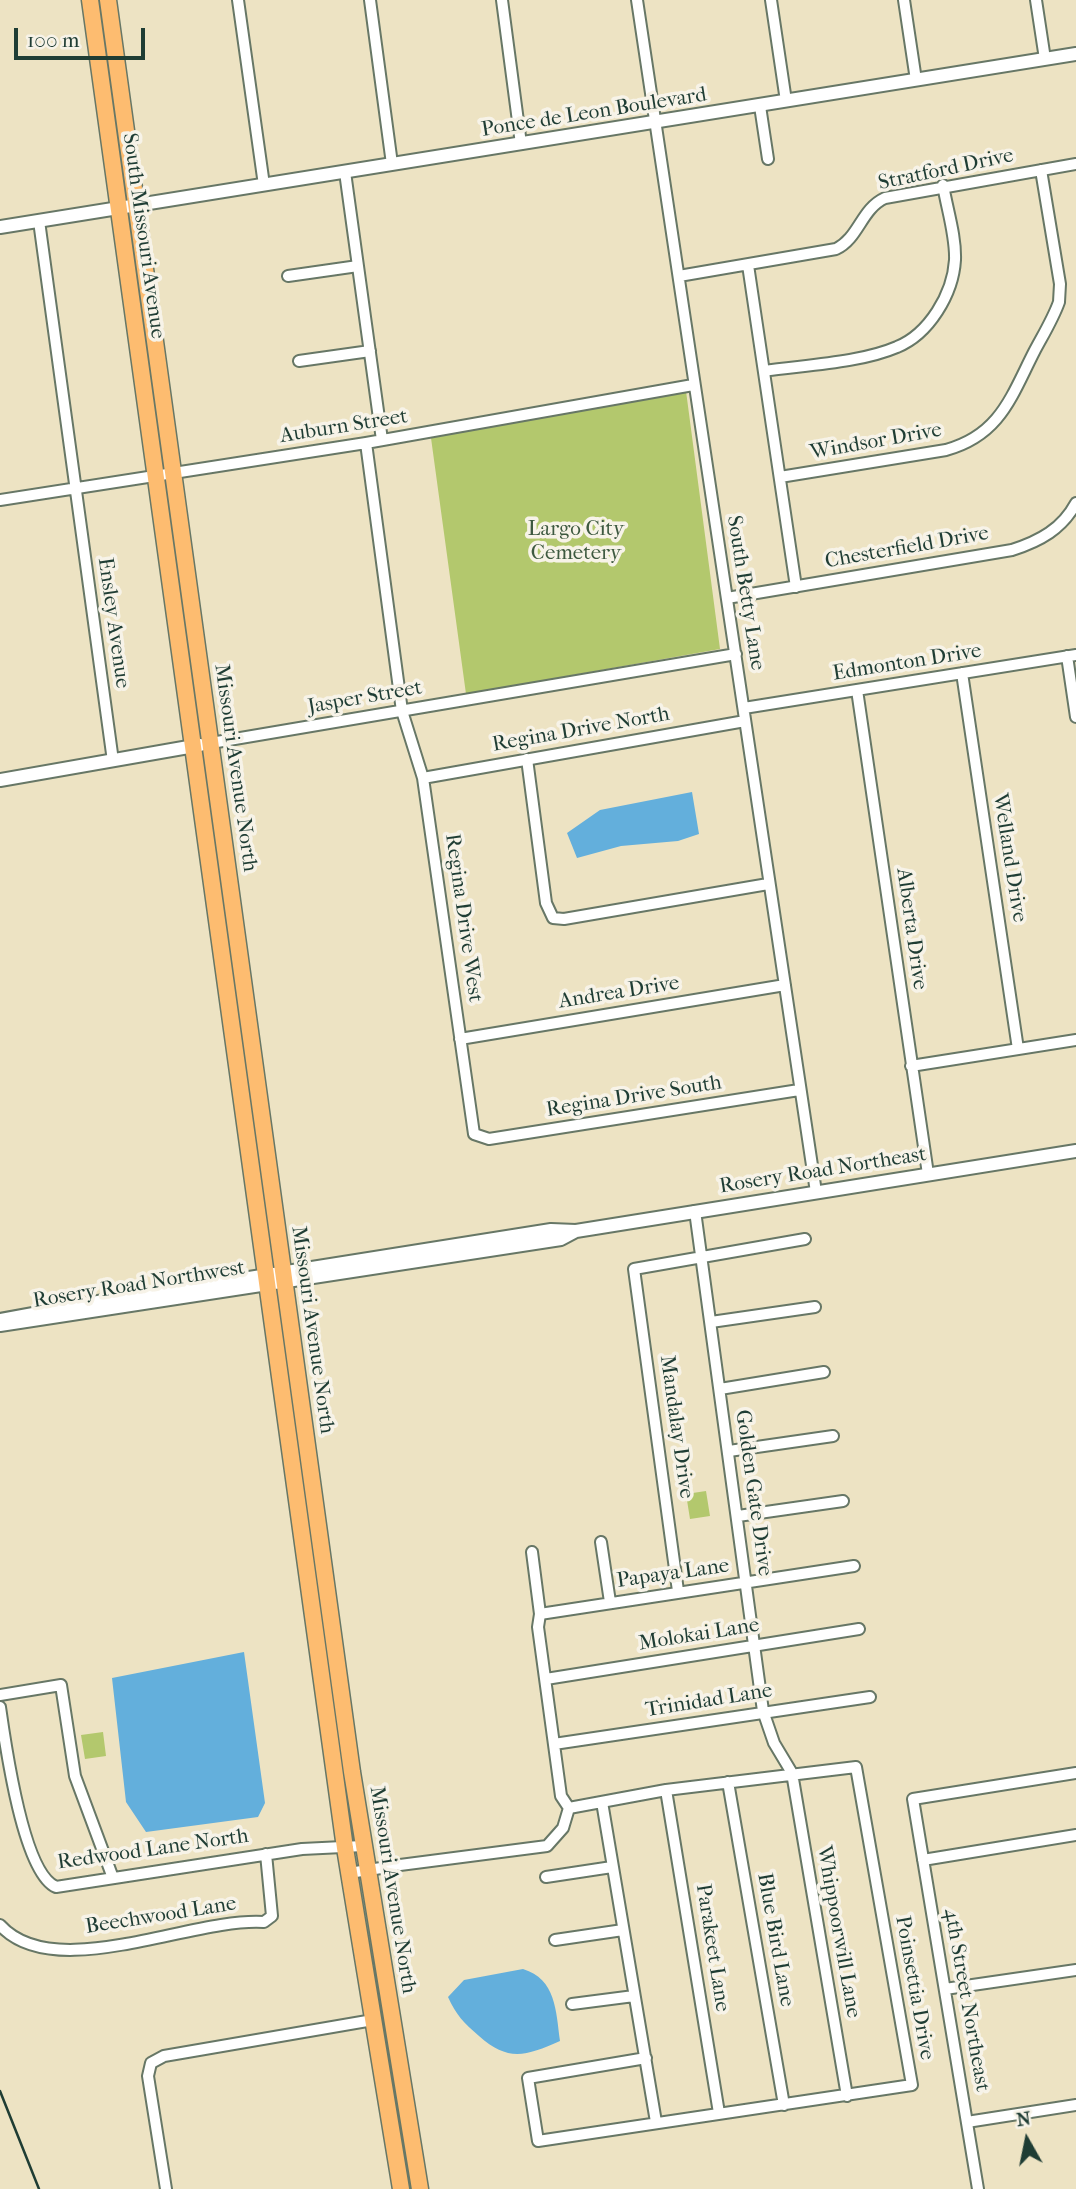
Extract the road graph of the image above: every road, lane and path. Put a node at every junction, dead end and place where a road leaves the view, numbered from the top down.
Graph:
1 (90, 0) edge
2 (108, 0) edge
3 (239, 0) edge
4 (370, 0) edge
5 (502, 0) edge
6 (637, 0) edge
7 (771, 0) edge
8 (904, 0) edge
9 (1036, 0) edge
10 (1076, 54) edge
11 (1045, 59) junction
12 (916, 80) junction
13 (786, 101) junction
14 (760, 106) junction
15 (656, 122) junction
16 (522, 144) junction
17 (768, 159) dead end
18 (392, 164) junction
19 (1076, 164) edge
20 (1041, 170) junction
21 (345, 172) junction
22 (264, 185) junction
23 (943, 185) junction
24 (136, 205) junction
25 (118, 207) junction
26 (39, 221) junction
27 (0, 227) edge
28 (748, 265) junction
29 (358, 266) junction
30 (288, 276) dead end
31 (679, 276) junction
32 (370, 351) junction
33 (299, 361) dead end
34 (764, 371) junction
35 (693, 385) junction
36 (382, 440) junction
37 (366, 443) junction
38 (172, 474) junction
39 (153, 477) junction
40 (780, 477) junction
41 (75, 489) junction
42 (0, 500) edge
43 (1076, 503) edge
44 (1073, 517) edge
45 (796, 587) junction
46 (727, 598) junction
47 (736, 654) junction
48 (1072, 656) edge
49 (962, 673) junction
50 (856, 690) junction
51 (744, 708) junction
52 (402, 711) junction
53 (1076, 717) edge
54 (745, 721) junction
55 (211, 743) junction
56 (192, 746) junction
57 (527, 759) junction
58 (113, 761) junction
59 (423, 778) junction
60 (0, 780) edge
61 (768, 884) junction
62 (217, 925) junction
63 (785, 985) junction
64 (229, 1012) junction
65 (248, 1019) junction
66 (460, 1040) junction
67 (1076, 1040) edge
68 (1018, 1049) junction
69 (911, 1066) junction
70 (800, 1090) junction
71 (261, 1117) junction
72 (474, 1134) joint
73 (1076, 1151) edge
74 (928, 1174) junction
75 (816, 1192) junction
76 (695, 1211) junction
77 (805, 1239) dead end
78 (702, 1257) junction
79 (284, 1278) junction
80 (266, 1280) junction
81 (153, 1293) junction
82 (815, 1307) dead end
83 (98, 1311) junction
84 (0, 1322) edge
85 (711, 1322) junction
86 (824, 1372) dead end
87 (720, 1389) junction
88 (833, 1436) dead end
89 (729, 1451) junction
90 (291, 1464) junction
91 (843, 1502) dead end
92 (738, 1516) junction
93 (601, 1542) dead end
94 (532, 1552) dead end
95 (323, 1560) junction
96 (854, 1566) dead end
97 (307, 1577) junction
98 (746, 1584) junction
99 (678, 1591) junction
100 (328, 1593) junction
101 (610, 1602) junction
102 (540, 1614) junction
103 (859, 1629) dead end
104 (754, 1645) junction
105 (546, 1679) junction
106 (0, 1695) edge
107 (870, 1697) dead end
108 (0, 1707) edge
109 (764, 1711) junction
110 (554, 1744) junction
111 (792, 1773) junction
112 (1076, 1773) edge
113 (728, 1782) junction
114 (666, 1790) junction
115 (602, 1802) junction
116 (569, 1808) junction
117 (1076, 1835) edge
118 (363, 1846) junction
119 (345, 1848) junction
120 (266, 1854) junction
121 (923, 1860) junction
122 (612, 1867) junction
123 (367, 1870) junction
124 (349, 1873) junction
125 (546, 1877) dead end
126 (113, 1878) junction
127 (0, 1925) edge
128 (623, 1930) junction
129 (555, 1940) dead end
130 (365, 1966) junction
131 (1076, 1970) edge
132 (945, 1989) junction
133 (634, 1996) junction
134 (572, 2004) dead end
135 (390, 2011) junction
136 (373, 2020) junction
137 (396, 2045) junction
138 (646, 2058) junction
139 (847, 2096) junction
140 (784, 2105) junction
141 (1076, 2105) edge
142 (719, 2113) junction
143 (656, 2122) junction
144 (967, 2122) junction
145 (166, 2189) edge
146 (401, 2189) edge
147 (420, 2189) edge
148 (978, 2189) edge

1 - 25 main road, South Missouri Avenue
2 - 24 main road, South Missouri Avenue
3 - 22 street
4 - 18 street
5 - 16 street
6 - 15 street, South Betty Lane
7 - 13 street
8 - 12 street
9 - 11 street
10 - 11 street, Ponce de Leon Boulevard
11 - 12 street, Ponce de Leon Boulevard
12 - 13 street, Ponce de Leon Boulevard
13 - 14 street, Ponce de Leon Boulevard
14 - 15 street, Ponce de Leon Boulevard
14 - 17 street
15 - 16 street, Ponce de Leon Boulevard
15 - 31 street, South Betty Lane
16 - 18 street, Ponce de Leon Boulevard
18 - 21 street, Ponce de Leon Boulevard
19 - 20 street, Stratford Drive
20 - 23 street, Stratford Drive
20 - 40 street, Windsor Drive
21 - 22 street, Ponce de Leon Boulevard
21 - 29 street
22 - 24 street, Ponce de Leon Boulevard
23 - 28 street, Stratford Drive
23 - 34 street
24 - 25 street, Ponce de Leon Boulevard
24 - 38 main road, South Missouri Avenue
25 - 26 street, Ponce de Leon Boulevard
25 - 39 main road, South Missouri Avenue
26 - 27 street, Ponce de Leon Boulevard
26 - 41 street, Ensley Avenue
28 - 31 street, Stratford Drive
28 - 34 street
29 - 30 street
29 - 32 street
31 - 35 street, South Betty Lane
32 - 33 street
32 - 36 street
34 - 40 street
35 - 36 street, Auburn Street
35 - 46 street, South Betty Lane
36 - 37 street, Auburn Street
37 - 38 street, Auburn Street
37 - 52 street, Regina Drive West
38 - 39 street, Auburn Street
38 - 55 main road, Missouri Avenue North
39 - 41 street, Auburn Street
39 - 56 main road, Missouri Avenue North
40 - 45 street
41 - 42 street, Auburn Street
41 - 58 street, Ensley Avenue
43 - 44 street, Chesterfield Drive
44 - 45 street, Chesterfield Drive
45 - 46 street, Chesterfield Drive
46 - 47 street, South Betty Lane
47 - 51 street, South Betty Lane
47 - 52 street, Jasper Street
48 - 49 street, Edmonton Drive
48 - 53 street
49 - 50 street, Edmonton Drive
49 - 68 street, Welland Drive
50 - 51 street, Edmonton Drive
50 - 69 street, Alberta Drive
51 - 54 street, South Betty Lane
52 - 55 street, Jasper Street
52 - 59 street, Regina Drive West
54 - 57 street, Regina Drive North
54 - 61 street, South Betty Lane
55 - 56 street, Jasper Street
55 - 65 main road, Missouri Avenue North
56 - 58 street, Jasper Street
56 - 62 main road, Missouri Avenue North
57 - 59 street, Regina Drive North
57 - 61 street
58 - 60 street, Jasper Street
59 - 66 street, Regina Drive West
61 - 63 street, South Betty Lane
62 - 64 main road, Missouri Avenue North
62 - 65 main road
63 - 66 street, Andrea Drive
63 - 70 street, South Betty Lane
64 - 71 main road
64 - 80 main road, Missouri Avenue North
65 - 71 main road, Missouri Avenue North
66 - 72 street, Regina Drive West
67 - 68 street
68 - 69 street
69 - 74 street, Alberta Drive
70 - 72 street, Regina Drive South
70 - 75 street, South Betty Lane
71 - 79 main road, Missouri Avenue North
73 - 74 street, Rosery Road Northeast
74 - 75 street, Rosery Road Northeast
75 - 76 street, Rosery Road Northeast
76 - 78 street, Golden Gate Drive
76 - 79 street, Rosery Road Northeast
77 - 78 street
78 - 85 street, Golden Gate Drive
78 - 99 street, Mandalay Drive
79 - 80 street, Rosery Road Northeast
79 - 95 main road, Missouri Avenue North
80 - 81 street, Rosery Road Northwest
80 - 83 street, Rosery Road Northwest
80 - 90 main road, Missouri Avenue North
81 - 83 street
81 - 84 street, Rosery Road Northwest
82 - 85 street
83 - 84 street, Rosery Road Northwest
85 - 87 street, Golden Gate Drive
86 - 87 street
87 - 89 street, Golden Gate Drive
88 - 89 street
89 - 92 street, Golden Gate Drive
90 - 95 main road
90 - 97 main road, Missouri Avenue North
91 - 92 street
92 - 98 street, Golden Gate Drive
93 - 101 street
94 - 102 street
95 - 100 main road, Missouri Avenue North
96 - 98 street, Papaya Lane
97 - 100 main road
97 - 119 main road, Missouri Avenue North
98 - 99 street, Papaya Lane
98 - 104 street, Golden Gate Drive
99 - 101 street, Papaya Lane
100 - 118 main road, Missouri Avenue North
101 - 102 street, Papaya Lane
102 - 105 street
103 - 104 street, Molokai Lane
104 - 105 street, Molokai Lane
104 - 109 street, Golden Gate Drive
105 - 110 street
106 - 126 street
107 - 109 street, Trinidad Lane
108 - 126 street, Redwood Lane North
109 - 110 street, Trinidad Lane
109 - 111 street, Golden Gate Drive
110 - 116 street
111 - 113 street
111 - 139 street, Whippoorwill Lane
111 - 139 street, Poinsettia Drive
112 - 121 street, 4th Street Northeast
113 - 114 street
113 - 140 street, Blue Bird Lane
114 - 115 street
114 - 142 street, Parakeet Lane
115 - 116 street
115 - 122 street
116 - 123 street
117 - 121 street
118 - 119 street, Redwood Lane North
118 - 123 main road, Missouri Avenue North
119 - 120 street, Redwood Lane North
119 - 124 main road, Missouri Avenue North
120 - 126 street, Redwood Lane North
120 - 127 street, Beechwood Lane
121 - 132 street, 4th Street Northeast
122 - 125 street
122 - 128 street
123 - 124 street
123 - 135 main road, Missouri Avenue North
124 - 130 main road, Missouri Avenue North
128 - 129 street
128 - 133 street
130 - 135 main road
130 - 136 main road, Missouri Avenue North
131 - 132 street
132 - 144 street, 4th Street Northeast
133 - 134 street
133 - 138 street
135 - 137 main road, Missouri Avenue North
136 - 137 main road
136 - 145 street
136 - 146 main road, Missouri Avenue North
137 - 147 main road, Missouri Avenue North
138 - 143 street
138 - 143 street, Poinsettia Drive
139 - 140 street, Poinsettia Drive
140 - 142 street, Poinsettia Drive
141 - 144 street
142 - 143 street, Poinsettia Drive
144 - 148 street, 4th Street Northeast

